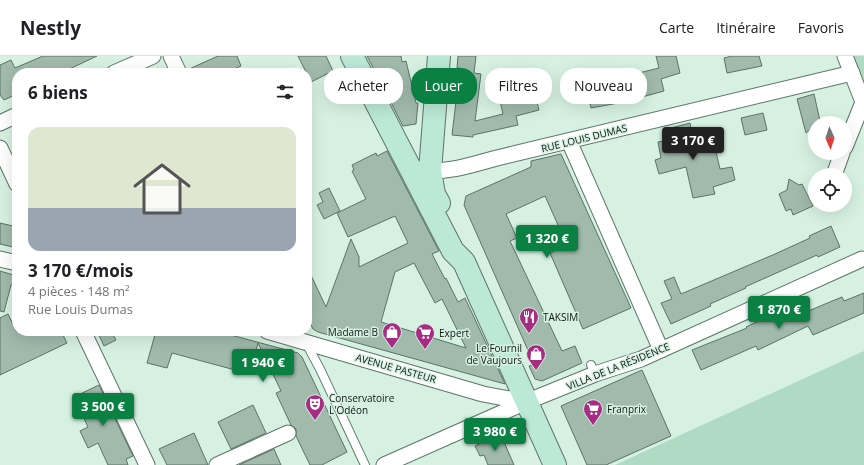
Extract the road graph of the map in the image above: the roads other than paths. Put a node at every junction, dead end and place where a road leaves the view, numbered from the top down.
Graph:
1 (153, 56) edge
2 (171, 56) edge
3 (352, 56) edge
4 (439, 56) edge
5 (845, 56) edge
6 (125, 68) edge
7 (177, 68) edge
8 (852, 73) junction
9 (12, 117) edge
10 (0, 122) edge
11 (852, 129) edge
12 (569, 141) junction
13 (0, 148) edge
14 (409, 166) junction
15 (430, 171) junction
16 (12, 173) edge
17 (0, 259) edge
18 (862, 259) dead end
19 (12, 262) edge
20 (464, 262) junction
21 (85, 336) edge
22 (303, 336) edge
23 (661, 350) junction
24 (526, 402) junction
25 (288, 433) dead end
26 (147, 465) edge
27 (217, 465) edge
28 (365, 465) edge
29 (384, 465) edge
30 (555, 465) edge

1 - 6 street
2 - 7 street
3 - 14 main road
4 - 15 main road
5 - 8 street
8 - 11 street
8 - 12 street, RUE LOUIS DUMAS
9 - 10 street
12 - 15 street, RUE LOUIS DUMAS
12 - 23 street
13 - 16 street
14 - 15 street, RUE LOUIS DUMAS
14 - 20 main road
15 - 20 main road
17 - 19 street
18 - 23 street, VILLA DE LA RÉSIDENCE
20 - 24 main road
21 - 26 street
22 - 24 street, AVENUE PASTEUR
22 - 28 lane
23 - 24 street, VILLA DE LA RÉSIDENCE
24 - 29 street, VILLA DE LA RÉSIDENCE
24 - 30 main road
25 - 27 street

